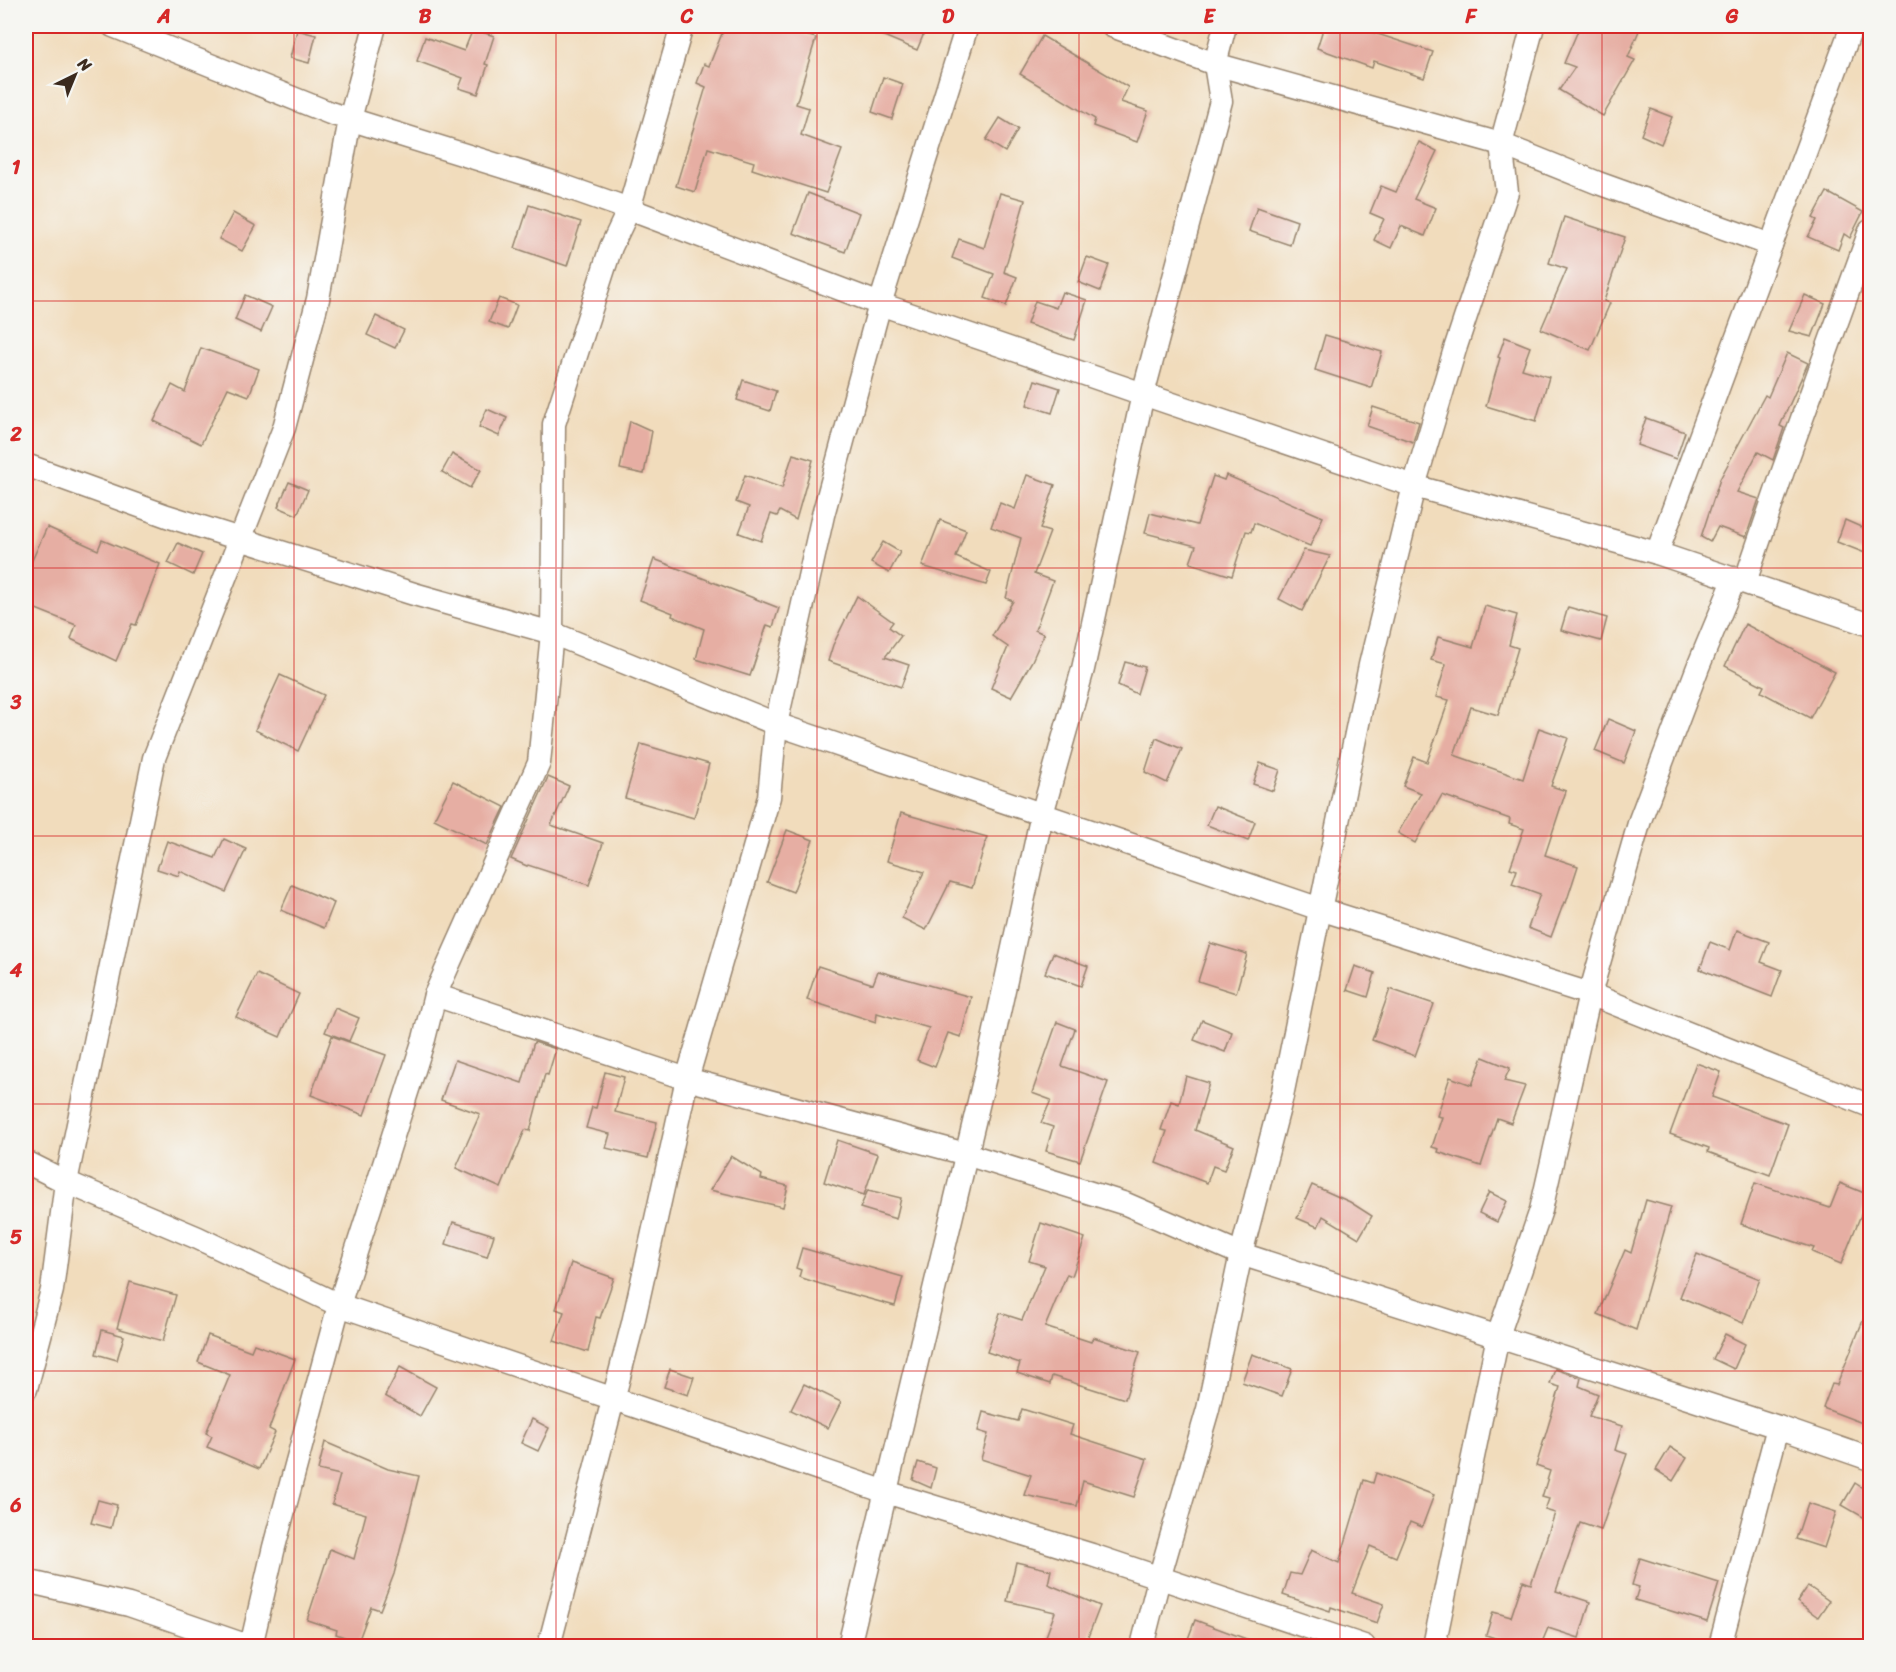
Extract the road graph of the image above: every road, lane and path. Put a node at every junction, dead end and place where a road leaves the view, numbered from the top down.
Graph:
1 (113, 26) edge
2 (375, 26) edge
3 (682, 26) edge
4 (967, 26) edge
5 (1112, 26) edge
6 (1225, 26) edge
7 (1533, 26) edge
8 (1852, 26) edge
9 (1215, 64) junction
10 (350, 119) junction
11 (1501, 144) junction
12 (629, 209) junction
13 (1870, 231) edge
14 (1771, 245) junction
15 (880, 304) junction
16 (1143, 394) junction
17 (26, 465) edge
18 (1414, 486) junction
19 (241, 539) junction
20 (1657, 553) junction
21 (1740, 580) junction
22 (1870, 625) edge
23 (552, 633) junction
24 (776, 724) junction
25 (1042, 814) junction
26 (1320, 909) junction
27 (1590, 994) junction
28 (435, 995) junction
29 (687, 1079) junction
30 (1870, 1106) edge
31 (966, 1154) junction
32 (26, 1162) edge
33 (66, 1182) junction
34 (1241, 1254) junction
35 (339, 1305) junction
36 (1498, 1336) junction
37 (26, 1389) edge
38 (614, 1397) junction
39 (1778, 1427) junction
40 (1870, 1459) edge
41 (886, 1492) junction
42 (1159, 1579) junction
43 (26, 1581) edge
44 (249, 1647) edge
45 (549, 1647) edge
46 (849, 1647) edge
47 (1142, 1647) edge
48 (1364, 1647) edge
49 (1434, 1647) edge
50 (1720, 1647) edge

1 - 10 street
2 - 10 street
3 - 12 street
4 - 15 street
5 - 9 street
6 - 9 street
7 - 11 street
8 - 14 street
9 - 11 street
9 - 16 street
10 - 12 street
10 - 19 street
11 - 14 street
11 - 18 street
12 - 15 street
12 - 23 street
13 - 21 street
14 - 20 street
15 - 16 street
15 - 24 street
16 - 18 street
16 - 25 street
17 - 19 street
18 - 20 street
18 - 26 street
19 - 23 street
19 - 33 street
20 - 21 street
21 - 22 street
21 - 27 street
23 - 24 street
23 - 28 street
24 - 25 street
24 - 29 street
25 - 26 street
25 - 31 street
26 - 27 street
26 - 34 street
27 - 30 street
27 - 36 street
28 - 29 street
28 - 35 street
29 - 31 street
29 - 38 street
31 - 34 street
31 - 41 street
32 - 33 street
33 - 35 street
33 - 37 street
34 - 36 street
34 - 42 street
35 - 38 street
35 - 44 street
36 - 39 street
36 - 49 street
38 - 41 street
38 - 45 street
39 - 40 street
39 - 50 street
41 - 42 street
41 - 46 street
42 - 47 street
42 - 48 street
43 - 44 street

